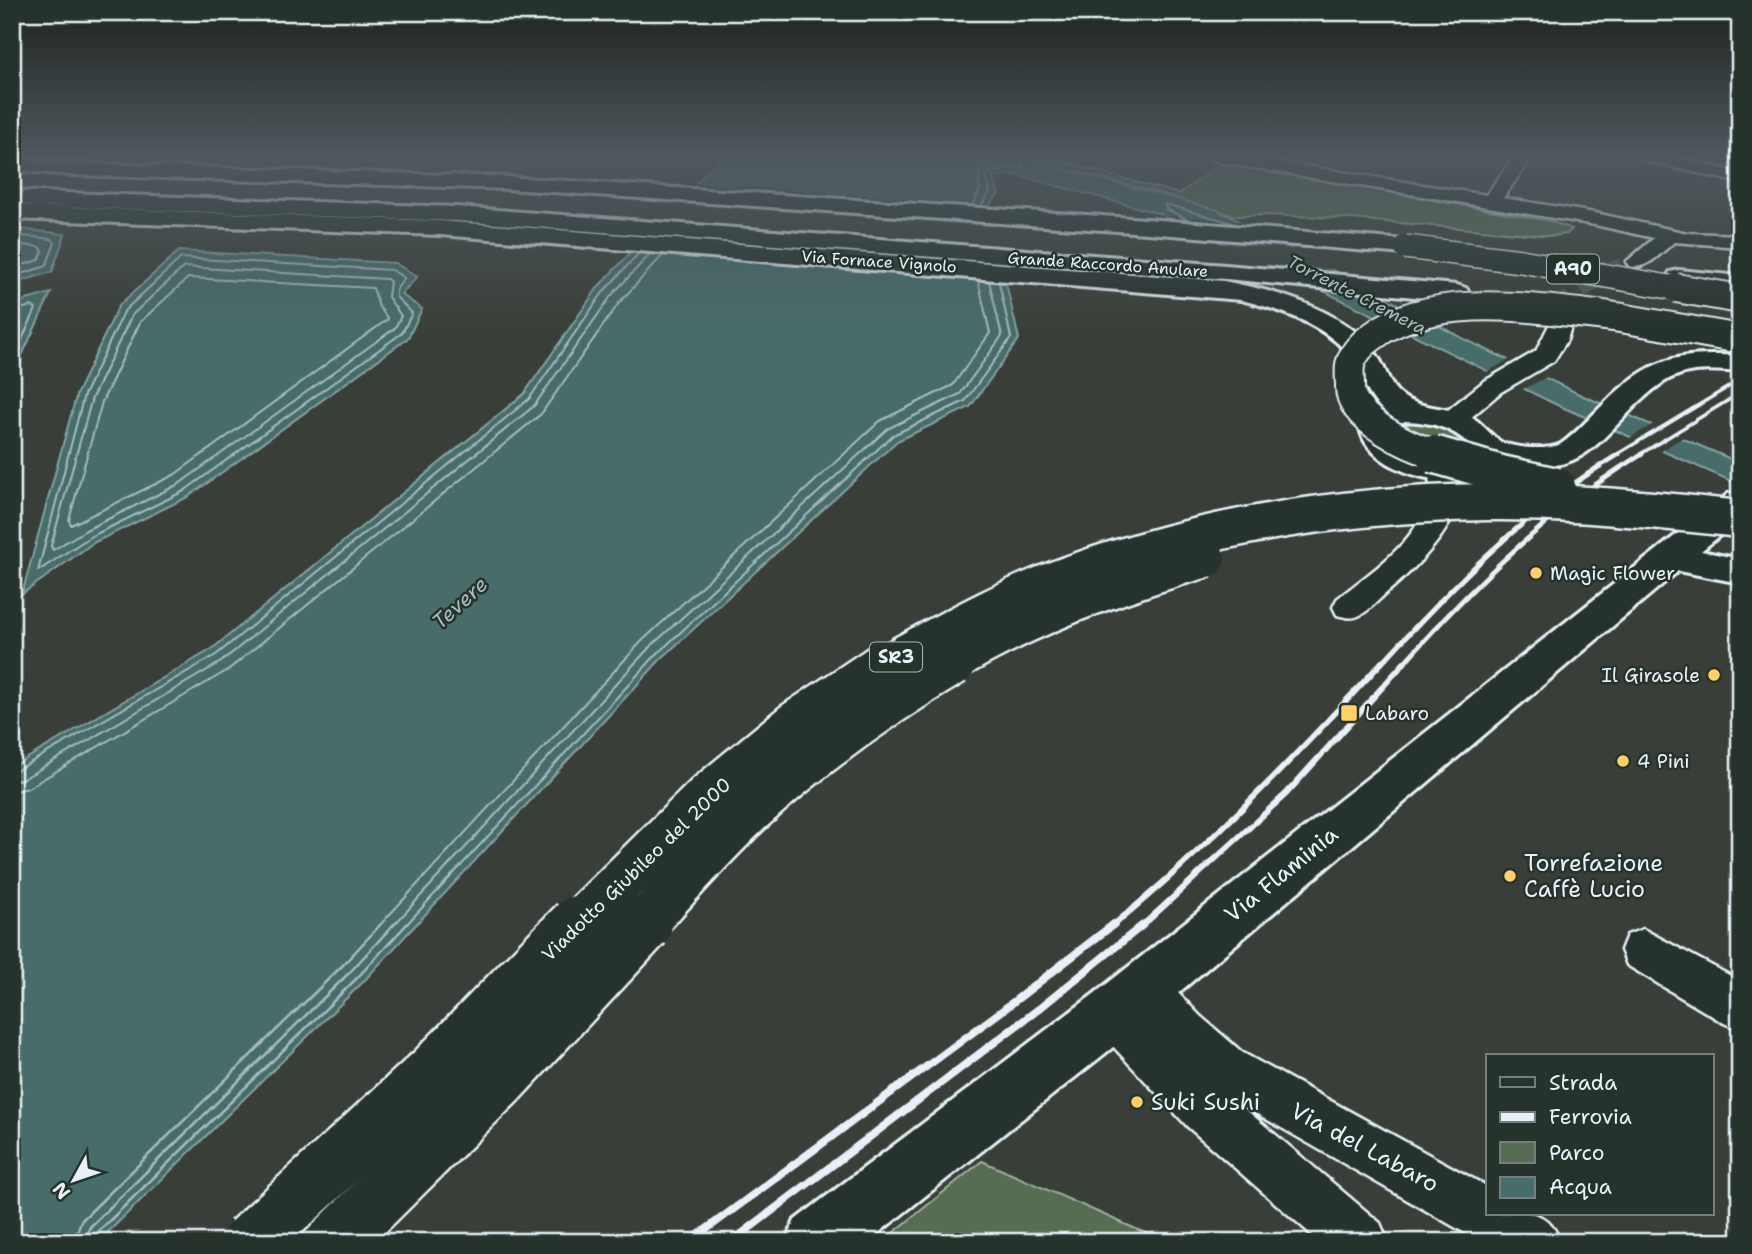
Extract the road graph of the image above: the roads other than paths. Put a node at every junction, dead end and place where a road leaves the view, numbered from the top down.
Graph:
1 (484, 216) edge
2 (490, 216) edge
3 (514, 216) edge
4 (983, 216) edge
5 (1574, 216) edge
6 (1669, 236) junction
7 (1740, 241) edge
8 (1405, 247) junction
9 (1636, 262) tunnel mouth
10 (1665, 275) junction
11 (1740, 284) edge
12 (1740, 290) edge
13 (1740, 299) edge
14 (1740, 317) edge
15 (1624, 318) junction
16 (1562, 320) tunnel mouth
17 (1740, 339) edge
18 (1740, 364) edge
19 (1404, 412) junction
20 (1452, 420) junction
21 (1487, 449) junction
22 (1443, 472) junction
23 (1730, 516) edge
24 (1672, 558) junction
25 (1740, 571) edge
26 (1349, 607) dead end
27 (1643, 950) dead end
28 (1127, 1000) junction
29 (1740, 1007) edge
30 (1486, 1215) edge
31 (1487, 1216) edge
32 (250, 1242) edge
33 (335, 1242) edge
34 (817, 1242) edge
35 (1361, 1242) edge
36 (1534, 1242) edge

1 - 19 main road, Via Fornace Vignolo
2 - 15 main road, Grande Raccordo Anulare, bridge
3 - 14 main road, Grande Raccordo Anulare / A90
4 - 8 main road, A90
5 - 6 street
6 - 7 street
6 - 9 street
8 - 10 main road, bridge
8 - 13 main road, A90, bridge
10 - 11 main road
10 - 12 main road
15 - 17 main road, Grande Raccordo Anulare, bridge
15 - 23 main road, bridge
16 - 20 street
18 - 21 main road
19 - 20 main road
19 - 22 main road
20 - 21 main road
21 - 22 main road
22 - 26 street
23 - 24 main road, Via Flaminia
23 - 32 main road, Viadotto Giubileo del 2000 / SR3, bridge
23 - 33 main road, Viadotto Giubileo del 2000 / SR3, bridge
24 - 25 main road
24 - 28 main road, Via Flaminia
27 - 29 street
28 - 30 street, Via del Labaro
28 - 34 main road, Via Flaminia
28 - 35 street
31 - 36 street, Via del Labaro

